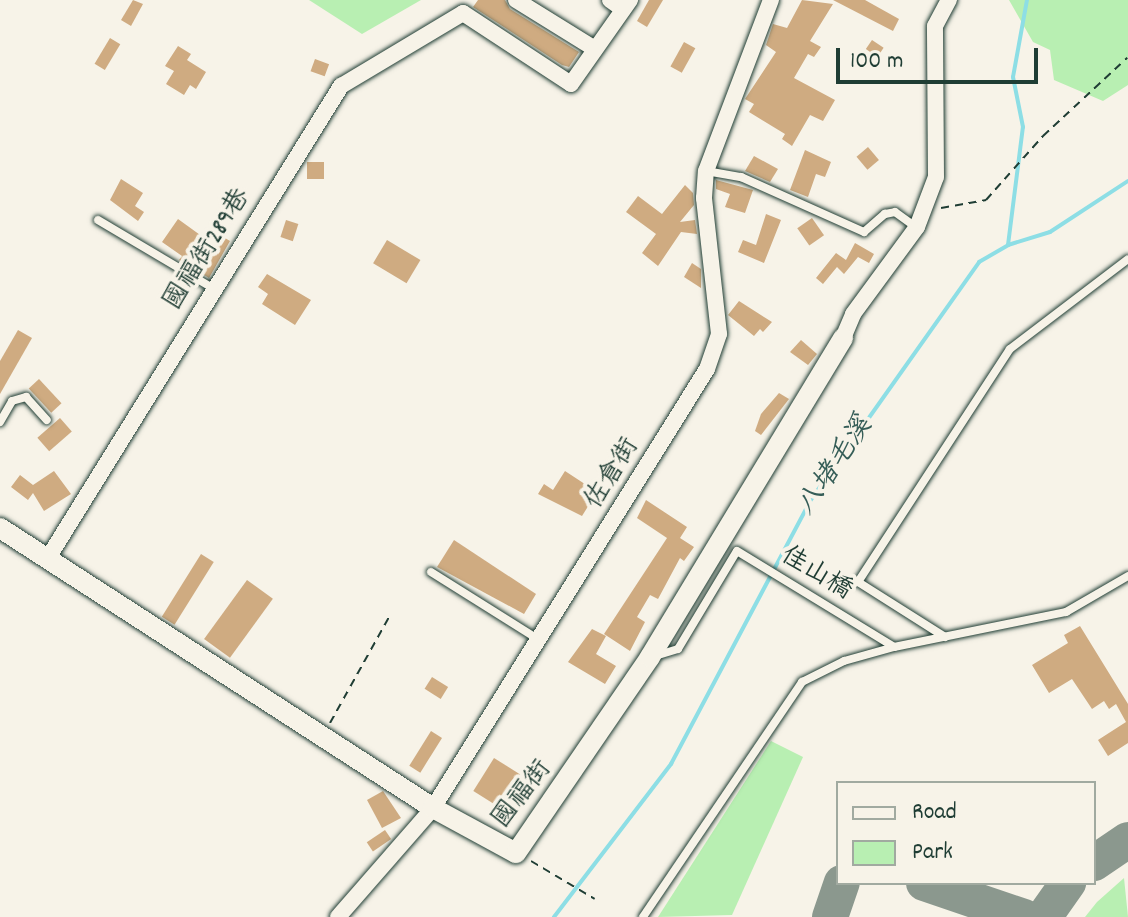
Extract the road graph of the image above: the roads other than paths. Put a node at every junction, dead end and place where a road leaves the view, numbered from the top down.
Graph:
1 (516, 0) edge
2 (771, 0) edge
3 (949, 0) edge
4 (621, 3) edge
5 (595, 49) junction
6 (706, 171) junction
7 (98, 220) dead end
8 (917, 227) junction
9 (1128, 259) edge
10 (211, 287) junction
11 (843, 338) joint
12 (47, 420) dead end
13 (0, 422) edge
14 (0, 528) edge
15 (48, 558) junction
16 (431, 572) dead end
17 (1128, 576) edge
18 (945, 637) junction
19 (538, 639) junction
20 (894, 647) junction
21 (650, 657) junction
22 (433, 808) junction
23 (338, 917) edge
24 (643, 917) edge

1 - 5 street
2 - 6 street, 佐倉街
3 - 8 street
4 - 5 street
5 - 10 street, 國福街289巷
6 - 8 lane
6 - 19 street, 佐倉街
7 - 10 lane
8 - 11 street
9 - 18 lane
10 - 15 street, 國福街289巷
11 - 21 street, 國福街
12 - 13 lane
14 - 15 street, 國福街
15 - 22 street, 國福街
16 - 19 lane
17 - 18 lane
18 - 20 lane
19 - 22 street, 佐倉街
20 - 21 lane, 佳山橋
20 - 24 lane
21 - 22 street, 國福街
22 - 23 street, 佐倉街

